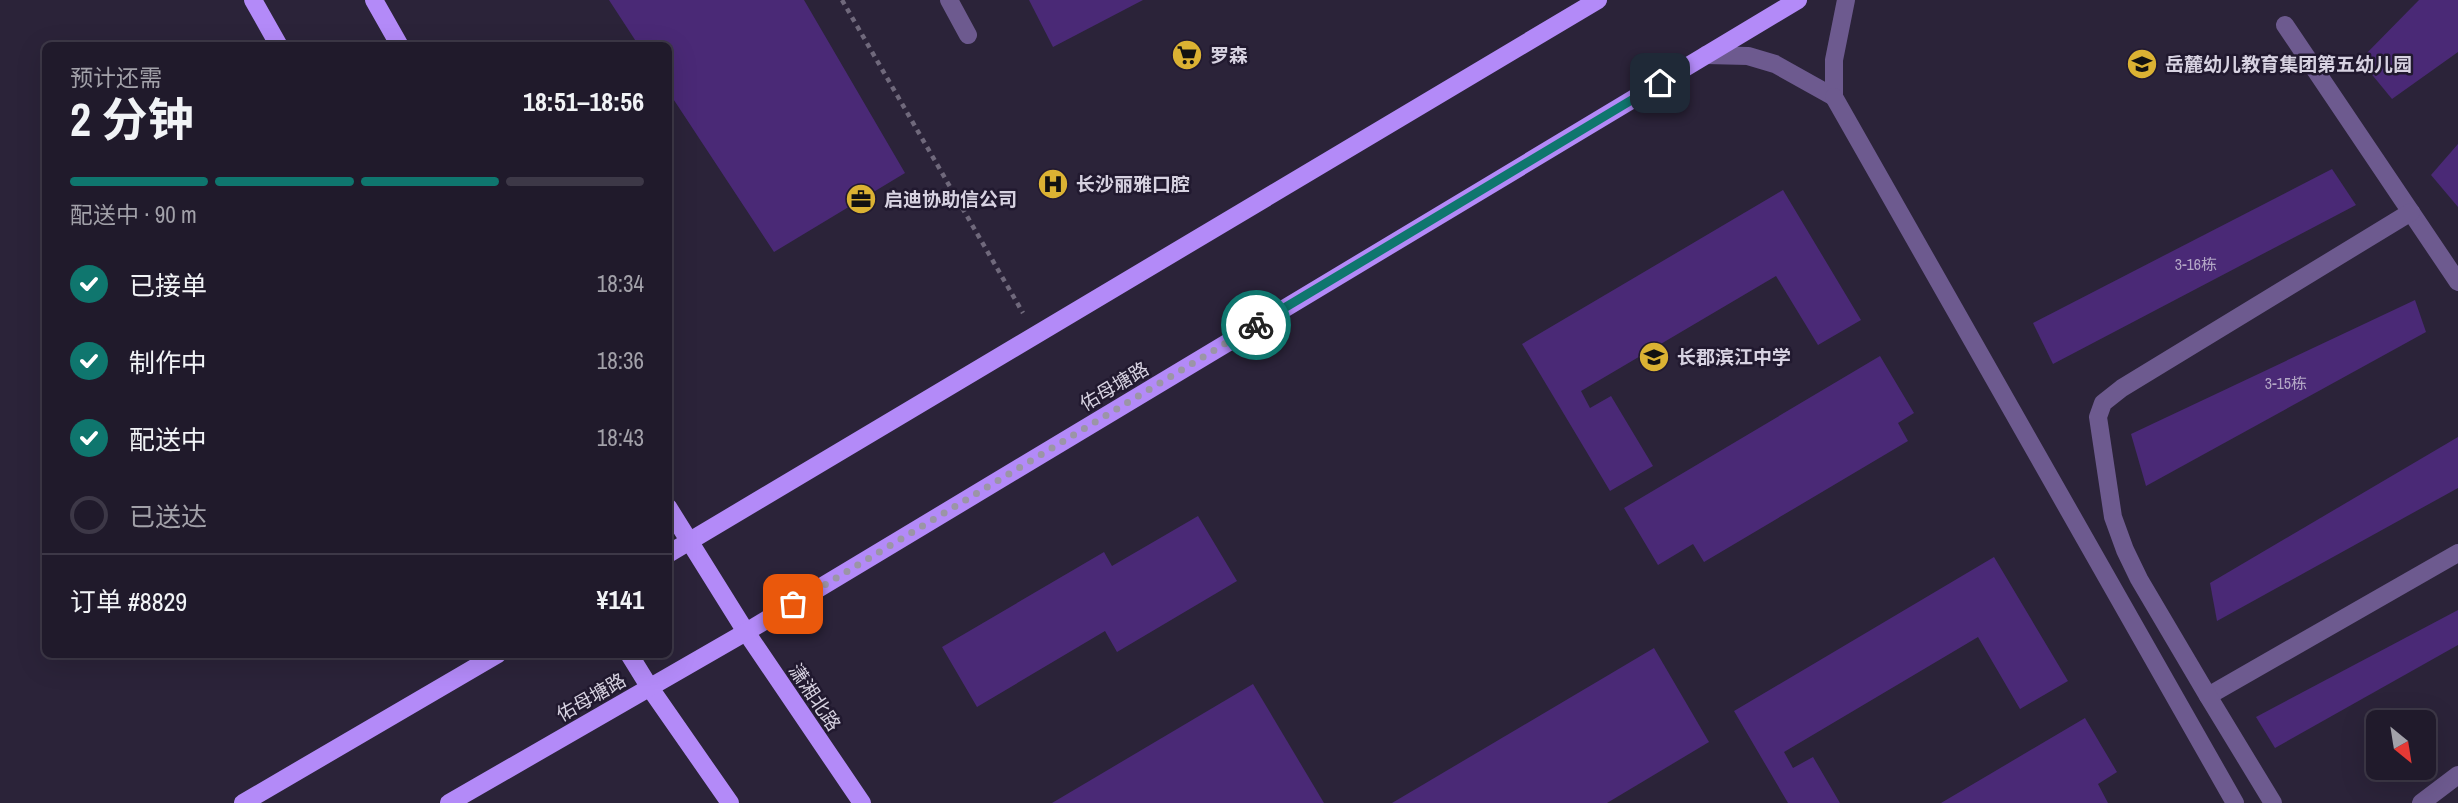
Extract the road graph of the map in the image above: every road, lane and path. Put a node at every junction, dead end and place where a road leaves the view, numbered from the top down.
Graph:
1 (253, 0) edge
2 (373, 0) edge
3 (842, 0) edge
4 (949, 0) edge
5 (1598, 0) edge
6 (1798, 0) edge
7 (1846, 0) edge
8 (2285, 25) dead end
9 (968, 35) dead end
10 (277, 42) edge
11 (398, 42) edge
12 (1706, 55) junction
13 (1835, 97) junction
14 (2411, 212) junction
15 (2458, 282) edge
16 (1037, 335) junction
17 (672, 514) edge
18 (689, 542) junction
19 (672, 552) edge
20 (2458, 553) edge
21 (746, 632) junction
22 (491, 658) edge
23 (631, 658) edge
24 (650, 688) junction
25 (2208, 696) junction
26 (2458, 775) edge
27 (243, 803) edge
28 (449, 803) edge
29 (730, 803) edge
30 (862, 803) edge
31 (2235, 803) edge
32 (2273, 803) edge
33 (2421, 803) edge

1 - 10 main road
2 - 11 main road
3 - 16 path
4 - 9 street
5 - 16 main road
6 - 12 main road, 佑母塘路
7 - 13 street
8 - 14 street
12 - 13 street
12 - 21 main road, 佑母塘路
13 - 31 street
14 - 15 street
14 - 25 street
16 - 18 main road
17 - 18 main road, 潇湘北路
18 - 19 main road
18 - 21 main road, 潇湘北路
20 - 25 street
21 - 24 main road, 佑母塘路
21 - 30 main road, 潇湘北路
22 - 27 main road
23 - 24 main road
24 - 28 main road, 佑母塘路
24 - 29 main road
25 - 32 street
26 - 33 street

